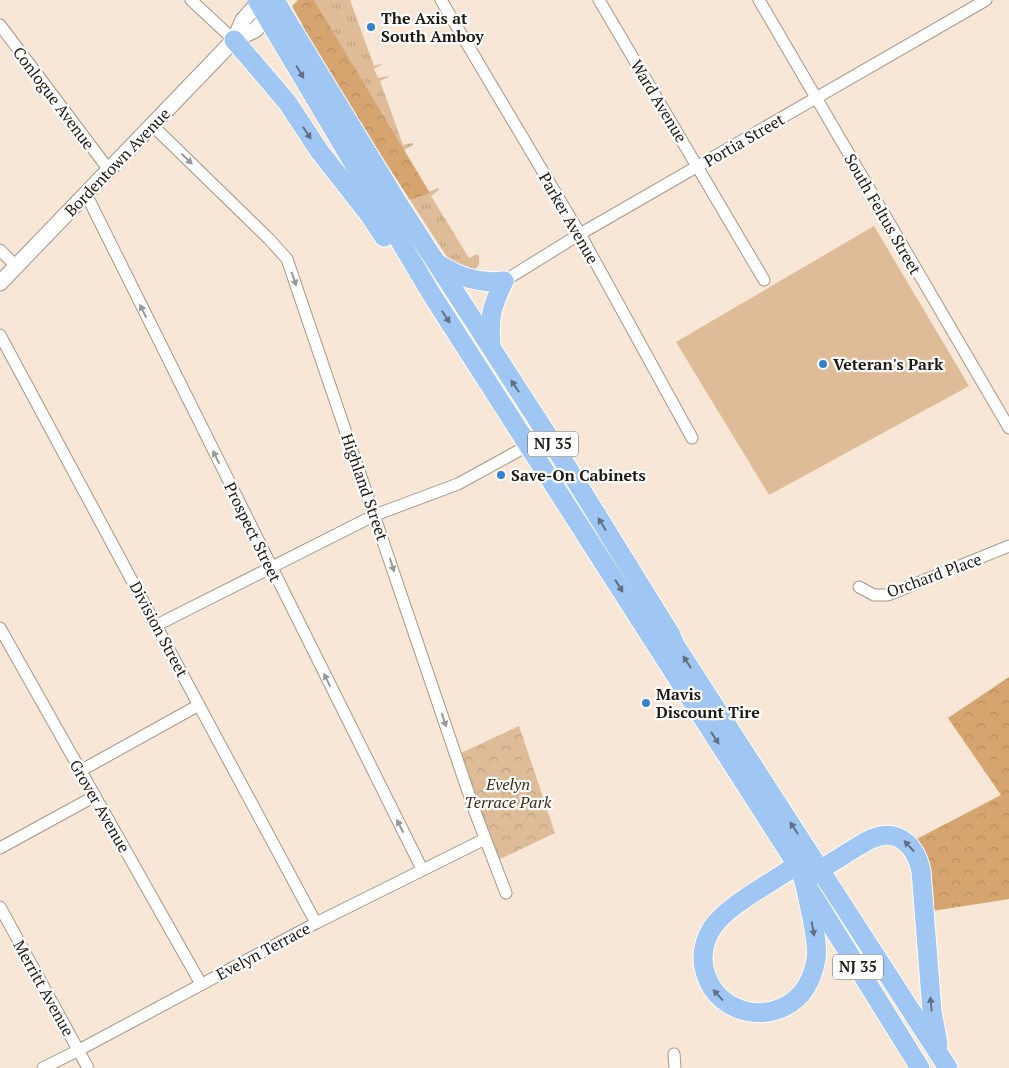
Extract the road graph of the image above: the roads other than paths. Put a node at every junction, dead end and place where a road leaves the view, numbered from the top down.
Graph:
1 (191, 0) edge
2 (257, 0) edge
3 (261, 0) edge
4 (275, 0) edge
5 (441, 0) edge
6 (599, 0) edge
7 (759, 0) edge
8 (986, 0) edge
9 (282, 16) edge
10 (0, 25) edge
11 (234, 40) junction
12 (815, 98) junction
13 (152, 125) junction
14 (698, 167) junction
15 (109, 170) junction
16 (86, 194) junction
17 (580, 234) junction
18 (0, 250) edge
19 (436, 262) junction
20 (16, 266) junction
21 (764, 280) dead end
22 (504, 281) junction
23 (0, 283) edge
24 (432, 295) junction
25 (0, 335) edge
26 (491, 350) junction
27 (1009, 428) edge
28 (692, 438) dead end
29 (529, 445) junction
30 (375, 515) junction
31 (1009, 546) edge
32 (271, 568) junction
33 (859, 587) dead end
34 (157, 625) junction
35 (0, 628) edge
36 (200, 705) junction
37 (80, 771) junction
38 (95, 796) junction
39 (485, 839) junction
40 (0, 848) edge
41 (808, 867) junction
42 (422, 869) junction
43 (506, 893) dead end
44 (0, 907) edge
45 (316, 923) junction
46 (200, 984) junction
47 (79, 1050) junction
48 (674, 1054) dead end
49 (944, 1060) edge
50 (43, 1068) edge
51 (88, 1068) edge
52 (675, 1068) edge
53 (920, 1068) edge

1 - 11 street
2 - 9 highway, NJ 35, bridge
3 - 11 street, Bordentown Avenue
4 - 9 highway, NJ 35, bridge
5 - 17 street, Parker Avenue
6 - 14 street, Ward Avenue
7 - 12 street, South Feltus Street
8 - 12 street, Portia Street
9 - 11 street, Bordentown Avenue
9 - 19 highway, NJ 35
9 -> 24 highway, NJ 35
10 - 15 street, Conlogue Avenue
11 - 13 street, Bordentown Avenue
11 -> 24 highway
12 - 14 street, Portia Street
12 - 27 street, South Feltus Street
13 - 15 street, Bordentown Avenue
13 -> 30 street, Highland Street
14 - 17 street, Portia Street
14 - 21 street, Ward Avenue
15 - 16 street, Bordentown Avenue
16 - 20 street, Bordentown Avenue
32 -> 16 street, Prospect Street
17 - 22 street, Portia Street
17 - 28 street, Parker Avenue
18 - 20 street
19 - 22 highway
19 - 26 highway, NJ 35
20 - 23 street, Bordentown Avenue
22 - 26 highway
24 -> 29 highway, NJ 35
25 - 34 street, Division Street
41 -> 26 highway, NJ 35
29 - 30 street
29 -> 41 highway, NJ 35
30 - 32 street
30 -> 39 street, Highland Street
31 - 33 street, Orchard Place
32 - 34 street
42 -> 32 street, Prospect Street
34 - 36 street, Division Street
35 - 37 street, Grover Avenue
36 - 37 street
36 - 45 street, Division Street
37 - 38 street, Grover Avenue
38 - 40 street
38 - 46 street, Grover Avenue
39 - 42 street, Evelyn Terrace
39 - 43 street, Highland Street
41 -> 41 highway
41 - 49 highway, NJ 35
49 -> 41 highway
41 - 53 highway, NJ 35
42 - 45 street, Evelyn Terrace
44 - 47 street, Merritt Avenue
45 - 46 street, Evelyn Terrace
46 - 47 street, Evelyn Terrace
47 - 50 street, Evelyn Terrace
47 - 51 street, Merritt Avenue
48 - 52 street

